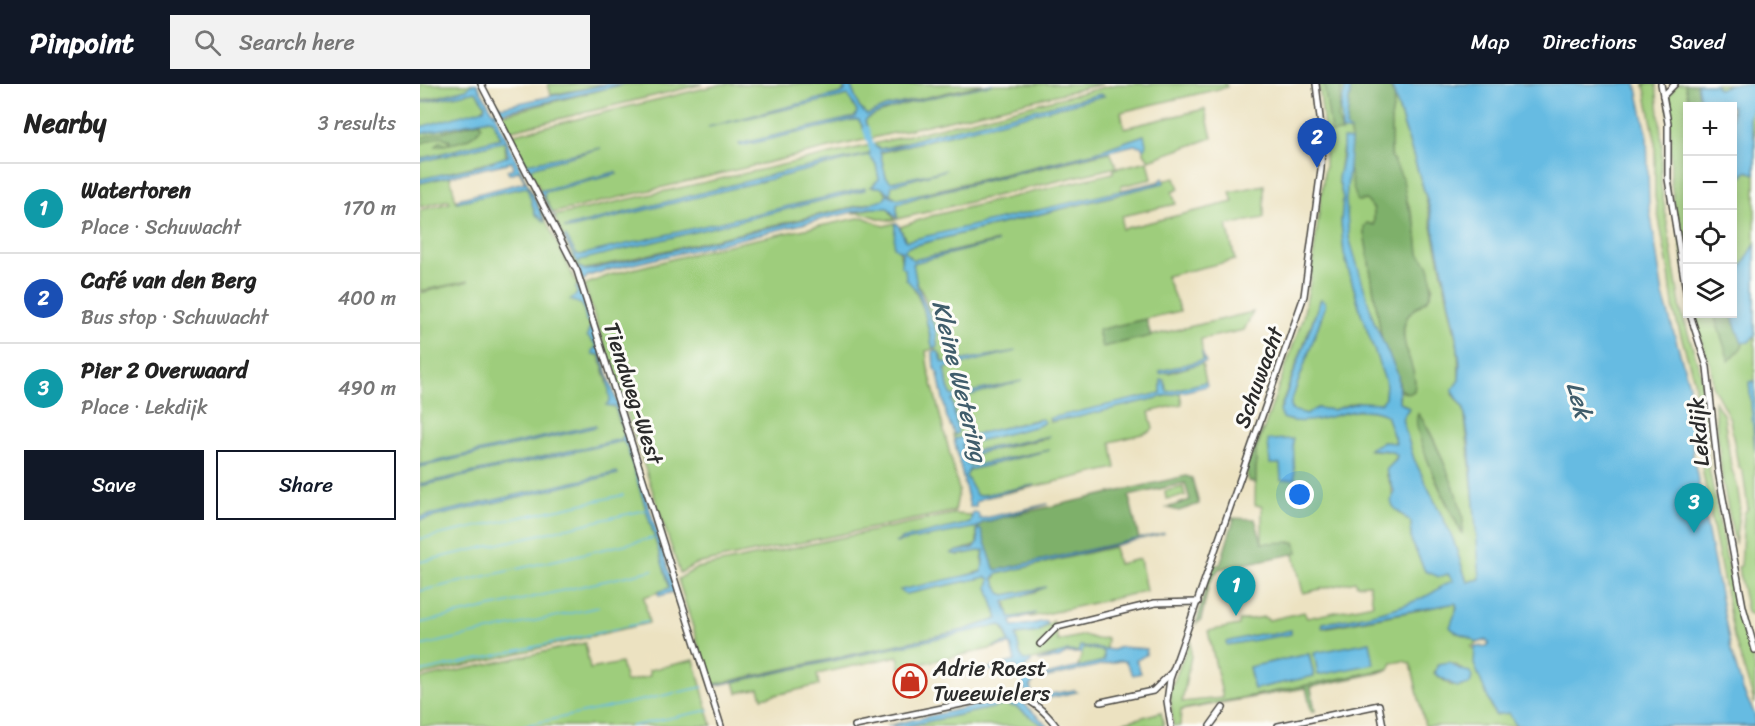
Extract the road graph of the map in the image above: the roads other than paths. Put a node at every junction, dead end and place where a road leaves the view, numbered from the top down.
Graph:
1 (481, 84) edge
2 (1316, 84) edge
3 (1661, 84) edge
4 (1675, 84) edge
5 (1663, 96) junction
6 (1683, 272) edge
7 (1691, 318) edge
8 (1198, 602) junction
9 (1040, 644) dead end
10 (1755, 650) edge
11 (1173, 670) junction
12 (1101, 702) dead end
13 (1223, 708) dead end
14 (721, 726) edge
15 (855, 726) edge
16 (1056, 726) edge
17 (1171, 726) edge
18 (1210, 726) edge
19 (1278, 726) edge
20 (1383, 726) edge

1 - 14 street, Tiendweg-West
2 - 8 street, Schuwacht
3 - 5 street
4 - 5 street
5 - 6 street
7 - 10 street, Lekdijk
8 - 9 street
8 - 11 street, Schuwacht
11 - 12 street, Schuwacht
11 - 17 street, Schuwacht
13 - 18 street
15 - 16 street
19 - 20 street

